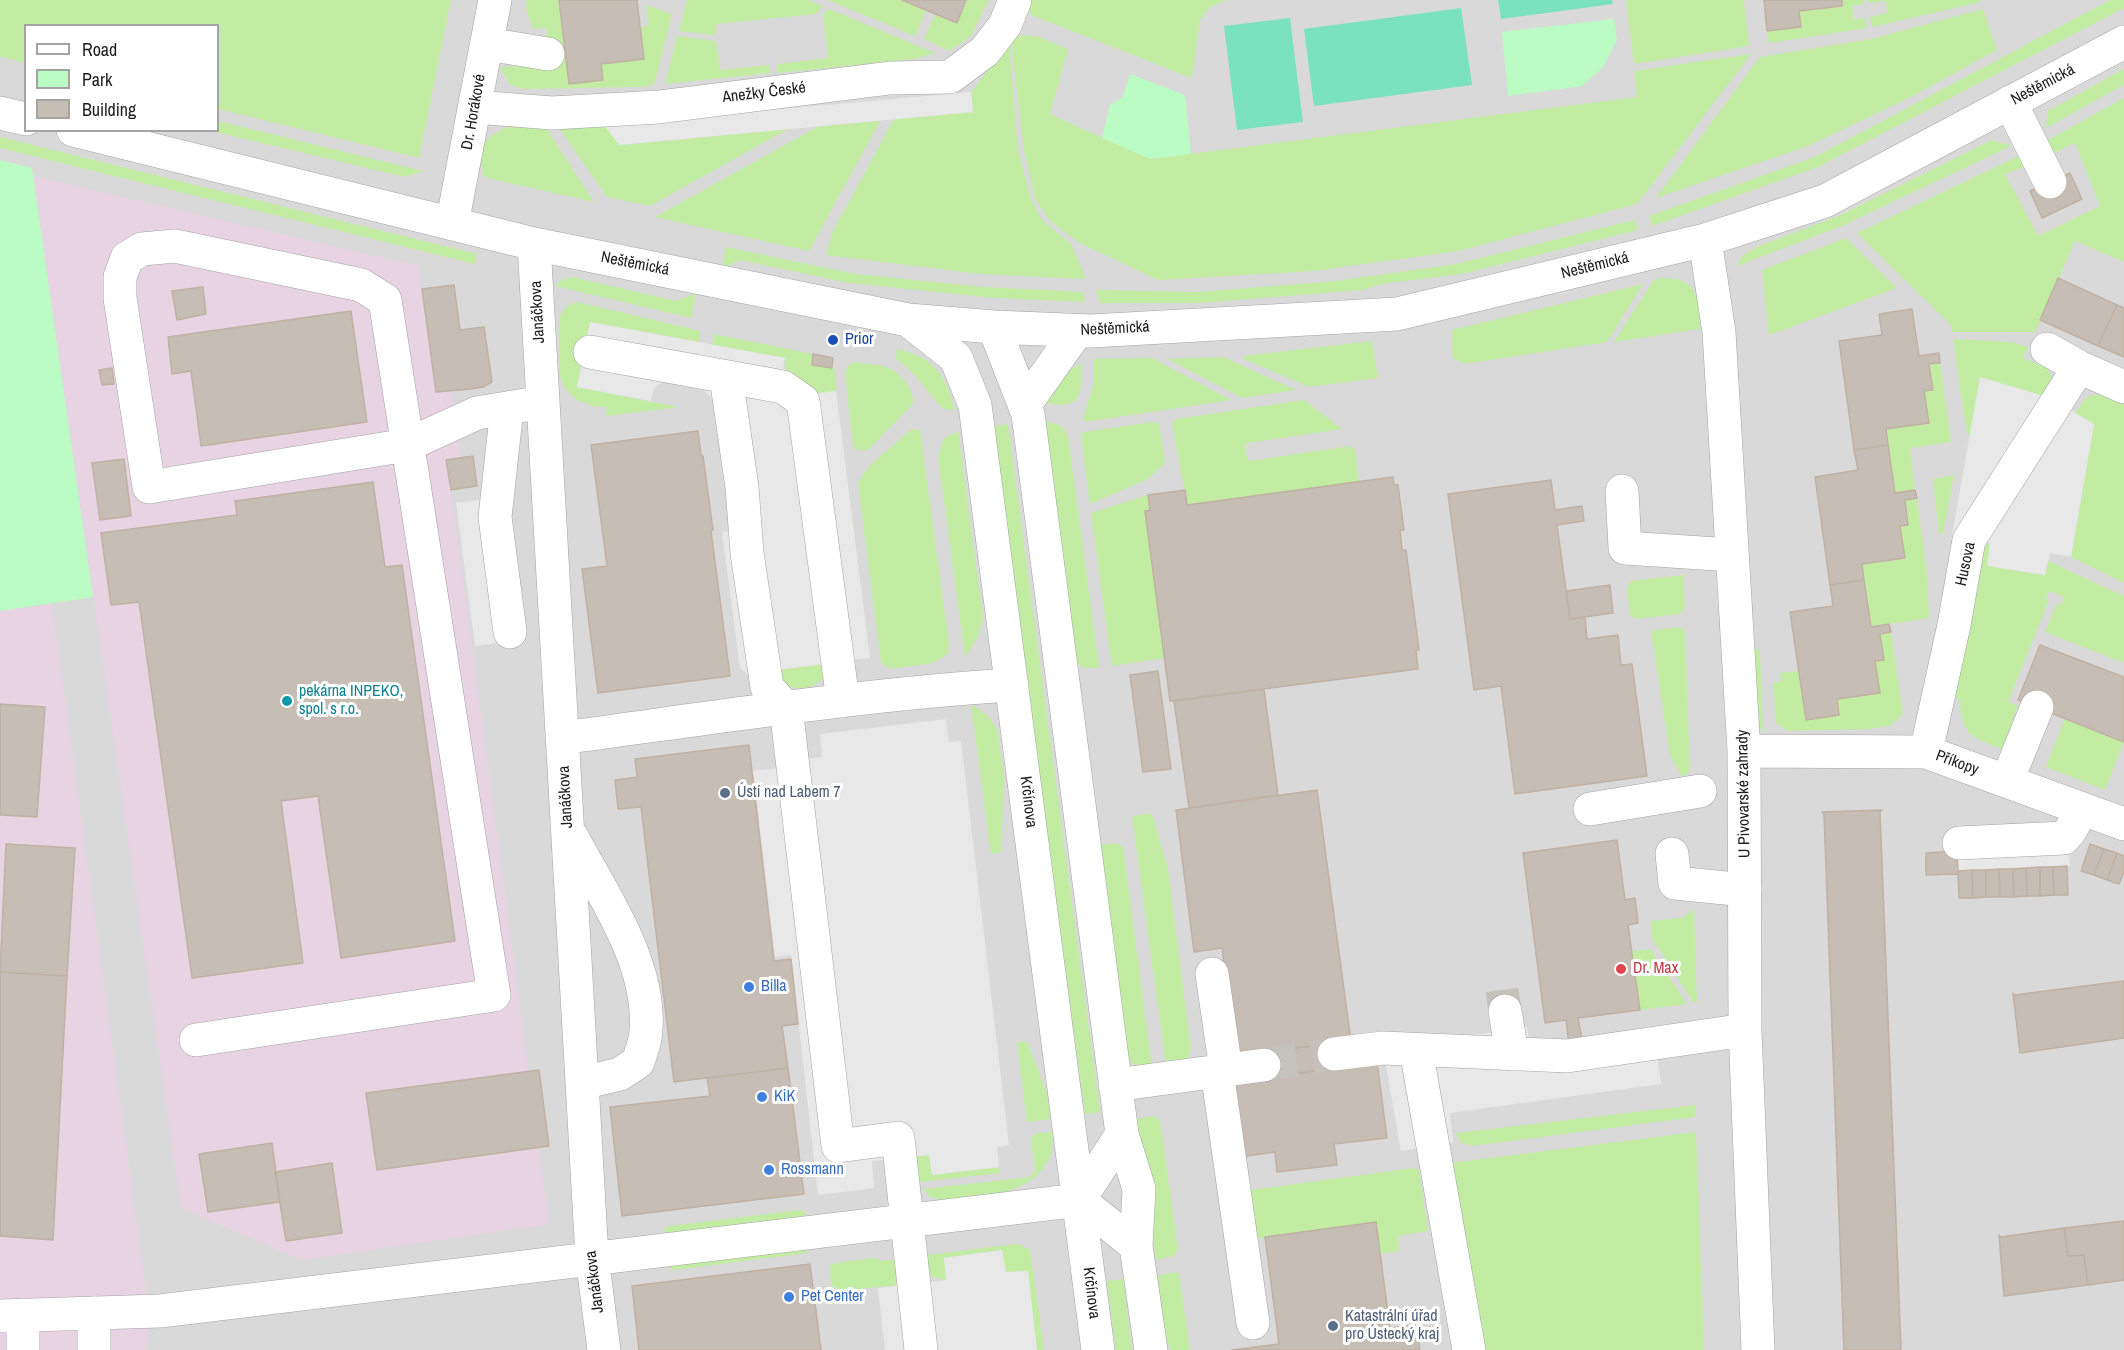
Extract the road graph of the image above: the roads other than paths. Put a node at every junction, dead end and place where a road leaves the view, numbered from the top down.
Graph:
1 (495, 0) edge
2 (1015, 0) edge
3 (2124, 42) edge
4 (486, 44) junction
5 (548, 54) dead end
6 (2010, 102) junction
7 (475, 107) junction
8 (0, 113) edge
9 (24, 119) edge
10 (81, 132) edge
11 (2050, 182) dead end
12 (452, 224) junction
13 (1705, 240) junction
14 (534, 244) junction
15 (908, 320) junction
16 (994, 327) junction
17 (1077, 331) junction
18 (2047, 349) dead end
19 (590, 352) dead end
20 (2079, 367) junction
21 (726, 377) junction
22 (2124, 387) edge
23 (543, 402) junction
24 (1026, 403) junction
25 (975, 405) junction
26 (507, 408) junction
27 (407, 445) junction
28 (1622, 491) dead end
29 (1732, 555) junction
30 (510, 632) dead end
31 (1012, 685) junction
32 (843, 701) junction
33 (2037, 707) dead end
34 (786, 708) junction
35 (562, 738) junction
36 (1744, 751) junction
37 (1926, 752) junction
38 (2007, 781) junction
39 (1700, 791) dead end
40 (1590, 809) dead end
41 (2082, 809) junction
42 (2124, 824) edge
43 (567, 828) junction
44 (1959, 843) dead end
45 (1672, 854) dead end
46 (1745, 890) junction
47 (1212, 974) dead end
48 (1505, 1011) tunnel mouth
49 (1745, 1030) junction
50 (196, 1040) dead end
51 (1416, 1050) junction
52 (1334, 1054) tunnel mouth
53 (1512, 1054) junction
54 (1264, 1065) tunnel mouth
55 (1222, 1070) junction
56 (582, 1083) junction
57 (1115, 1084) junction
58 (1122, 1134) junction
59 (1079, 1200) junction
60 (906, 1220) junction
61 (1136, 1246) junction
62 (592, 1257) junction
63 (94, 1313) junction
64 (11, 1315) edge
65 (1253, 1323) dead end
66 (23, 1350) edge
67 (94, 1350) edge
68 (604, 1350) edge
69 (921, 1350) edge
70 (1098, 1350) edge
71 (1150, 1350) edge
72 (1468, 1350) edge
73 (1758, 1350) edge

1 - 4 street, Dr. Horákové
2 - 7 street, Anežky České
3 - 6 street, Neštěmická
4 - 5 street
4 - 7 street, Dr. Horákové
6 - 11 street
6 - 13 street, Neštěmická
7 - 12 street, Dr. Horákové
8 - 9 street
10 - 12 street, Neštěmická
12 - 14 street, Neštěmická
13 - 17 street, Neštěmická
13 - 29 street, U Pivovarské zahrady
14 - 15 street, Neštěmická
14 - 23 street, Janáčkova
15 - 16 street, Neštěmická
15 - 25 street, Krčínova
16 - 17 street, Neštěmická
16 - 24 street
16 - 25 street, Krčínova
17 - 24 street
18 - 20 street
19 - 21 street
20 - 22 street
20 - 37 street, Husova
21 - 32 street
21 - 34 street
23 - 26 street
23 - 35 street, Janáčkova
24 - 57 street
25 - 31 street, Krčínova
26 - 27 street
26 - 30 street
27 - 27 street
27 - 50 street
28 - 29 street
29 - 36 street, U Pivovarské zahrady
31 - 32 street
31 - 59 street, Krčínova
32 - 34 street
33 - 38 street
34 - 35 street
34 - 60 street
35 - 43 street, Janáčkova
36 - 37 street, Příkopy
36 - 46 street, U Pivovarské zahrady
37 - 38 street, Příkopy
38 - 41 street, Příkopy
39 - 40 street
41 - 42 street, Příkopy
41 - 44 street
43 - 56 street, Janáčkova
43 - 56 street
45 - 46 street
46 - 49 street, U Pivovarské zahrady
47 - 55 street
48 - 53 street
49 - 53 street
49 - 73 street, U Pivovarské zahrady
51 - 52 street
51 - 53 street
51 - 72 street
54 - 55 street
55 - 57 street
55 - 65 street
56 - 62 street, Janáčkova
57 - 58 street
58 - 59 street
58 - 61 street
59 - 60 street
59 - 61 street
59 - 70 street, Krčínova
60 - 62 street
60 - 69 street
61 - 71 street
62 - 63 street
62 - 68 street, Janáčkova
63 - 64 street
63 - 67 street
64 - 66 street

